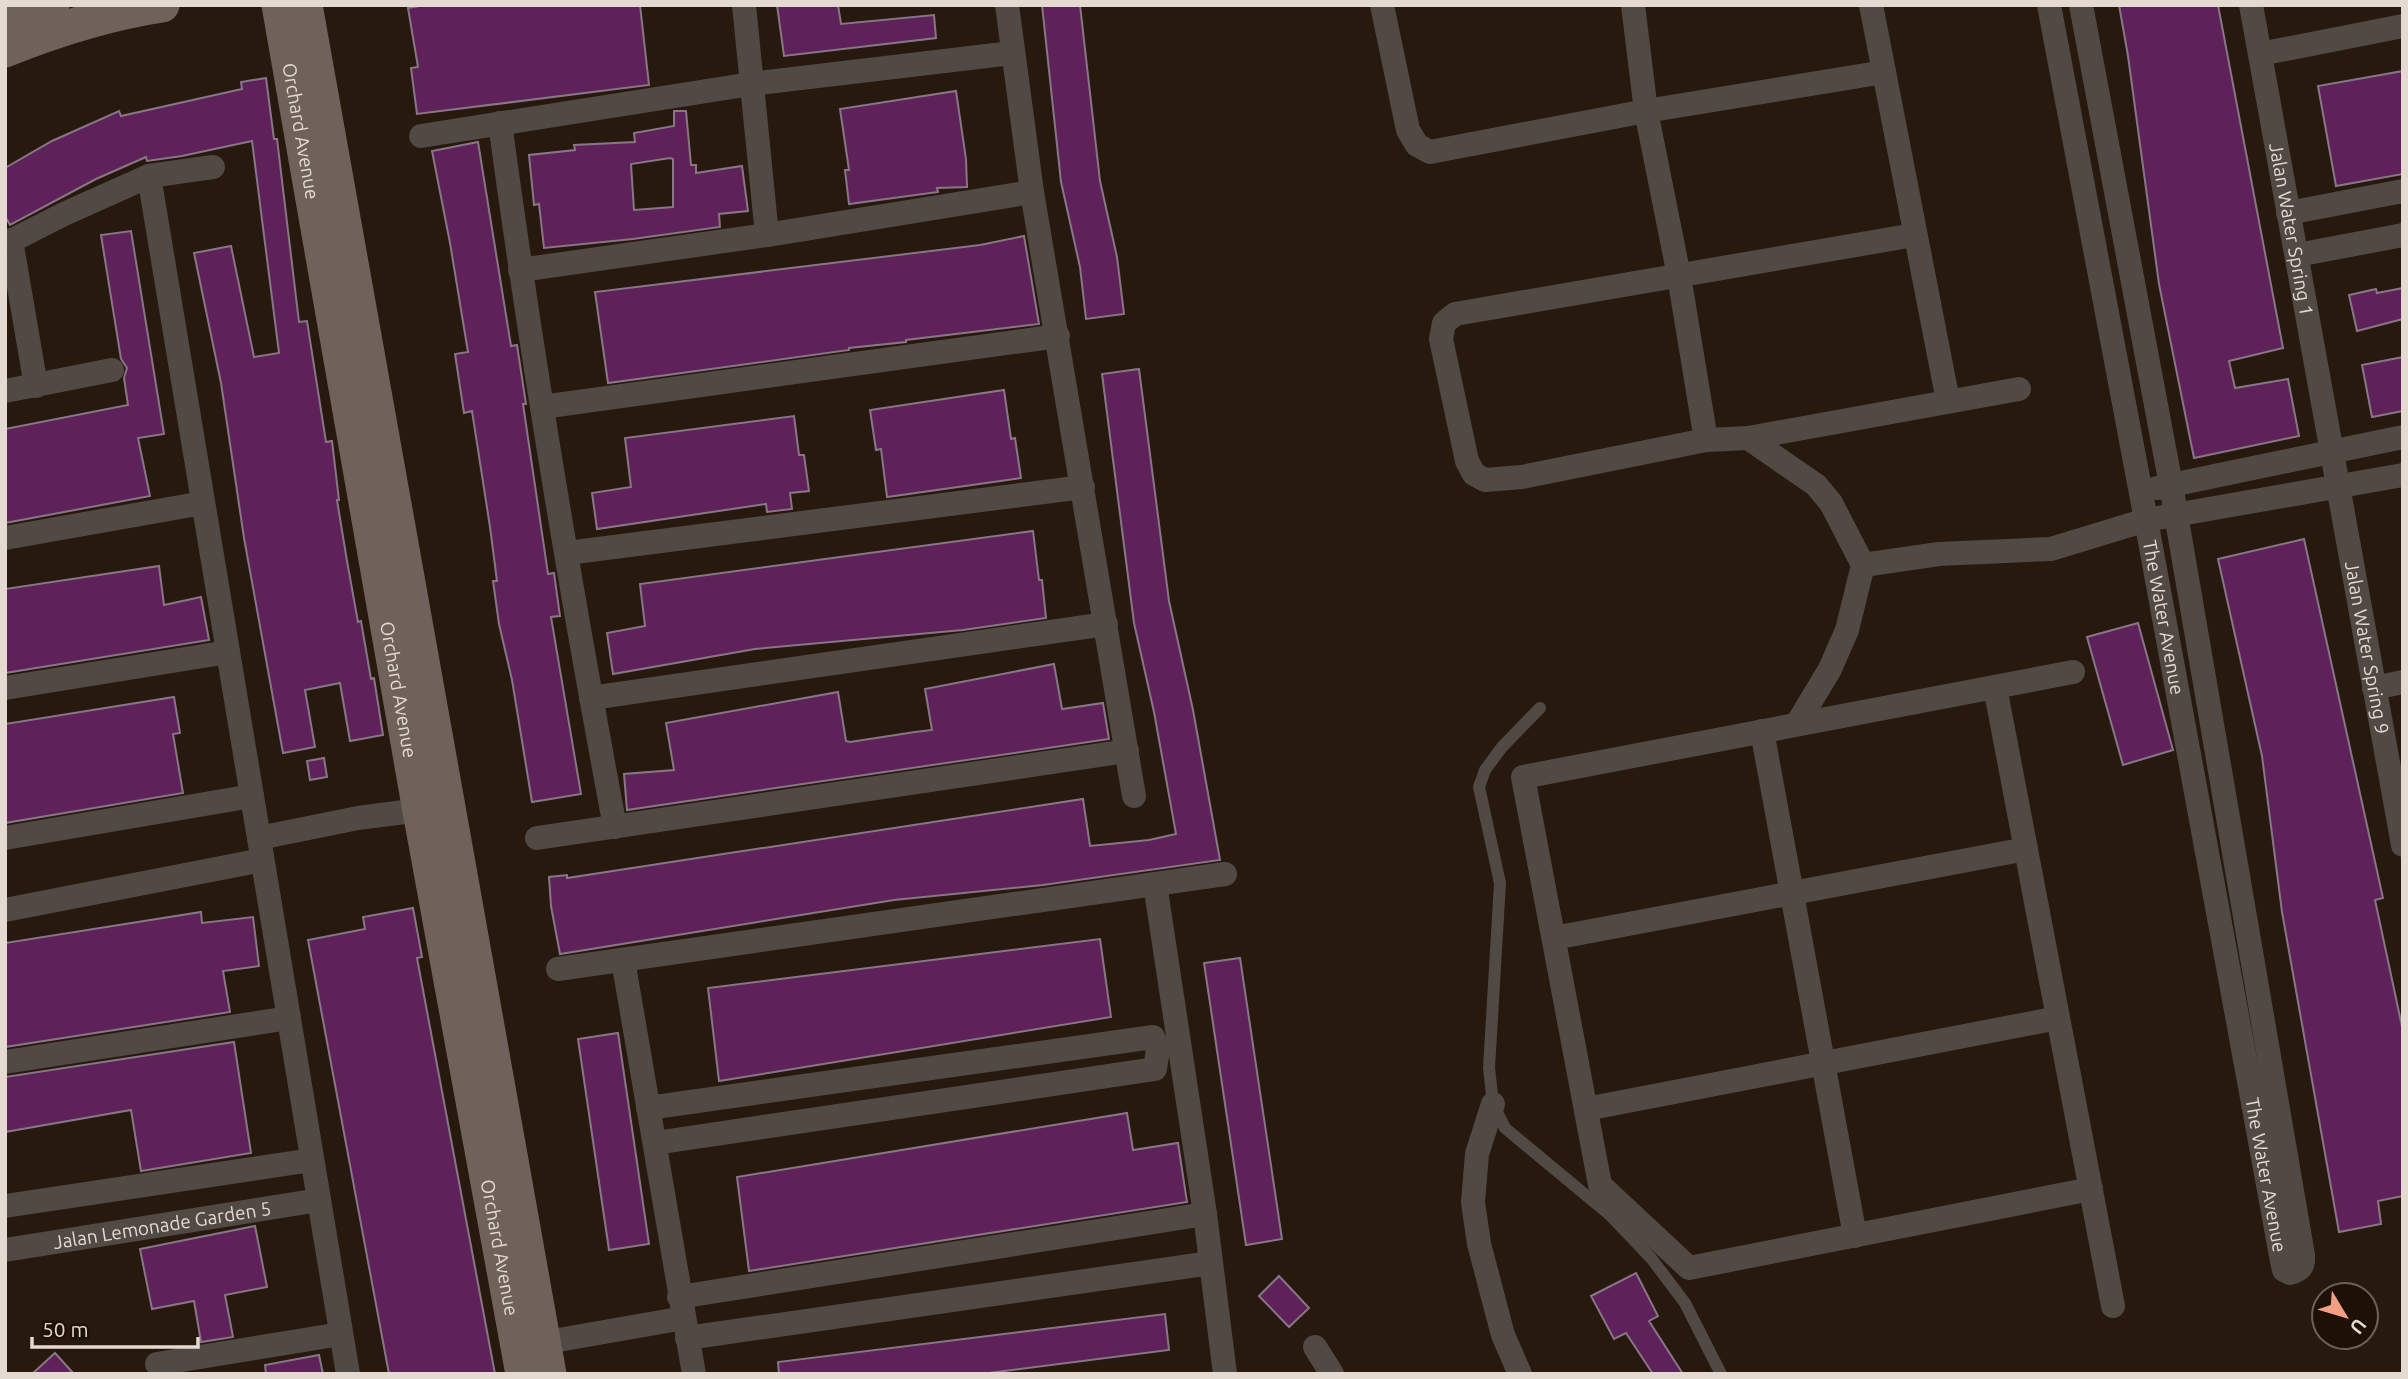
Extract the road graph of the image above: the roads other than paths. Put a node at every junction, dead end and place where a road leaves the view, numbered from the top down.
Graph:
1 (51, 5) edge
2 (162, 5) edge
3 (279, 5) edge
4 (305, 5) edge
5 (744, 5) edge
6 (1007, 5) edge
7 (1382, 5) edge
8 (1633, 5) edge
9 (1871, 5) edge
10 (2049, 5) edge
11 (2081, 5) edge
12 (2251, 5) edge
13 (5, 20) edge
14 (2403, 26) edge
15 (5, 50) edge
16 (1012, 53) junction
17 (2260, 54) junction
18 (1884, 72) junction
19 (751, 84) junction
20 (1646, 111) junction
21 (500, 123) junction
22 (421, 136) dead end
23 (214, 167) dead end
24 (149, 176) junction
25 (2403, 191) edge
26 (1032, 192) junction
27 (2288, 213) junction
28 (1914, 234) junction
29 (767, 235) junction
30 (2403, 235) edge
31 (8, 242) edge
32 (2297, 255) junction
33 (520, 270) junction
34 (1679, 276) junction
35 (1058, 336) junction
36 (112, 370) dead end
37 (36, 386) junction
38 (2019, 389) dead end
39 (5, 391) edge
40 (1948, 401) junction
41 (542, 407) junction
42 (365, 420) junction
43 (2403, 437) edge
44 (1748, 438) junction
45 (1706, 440) junction
46 (2332, 451) junction
47 (2403, 475) edge
48 (2171, 485) junction
49 (1083, 486) junction
50 (2338, 486) junction
51 (2141, 491) junction
52 (203, 503) junction
53 (2175, 515) junction
54 (2146, 520) junction
55 (5, 538) edge
56 (567, 553) junction
57 (1863, 565) junction
58 (1105, 624) junction
59 (228, 652) junction
60 (2073, 672) dead end
61 (2403, 682) edge
62 (1995, 687) junction
63 (5, 688) edge
64 (2374, 688) junction
65 (591, 698) junction
66 (1539, 708) dead end
67 (1797, 724) junction
68 (2392, 728) edge
69 (1762, 731) junction
70 (1127, 751) junction
71 (252, 796) junction
72 (1134, 796) dead end
73 (433, 808) junction
74 (615, 827) junction
75 (5, 838) edge
76 (537, 838) dead end
77 (2403, 845) edge
78 (260, 849) junction
79 (2026, 849) junction
80 (1225, 874) dead end
81 (1155, 884) junction
82 (1792, 893) junction
83 (5, 910) edge
84 (1554, 939) junction
85 (623, 960) junction
86 (558, 970) dead end
87 (289, 1018) junction
88 (2058, 1018) junction
89 (5, 1062) edge
90 (1823, 1063) junction
91 (1493, 1104) junction
92 (648, 1108) junction
93 (1586, 1109) junction
94 (655, 1143) junction
95 (312, 1160) junction
96 (2091, 1189) junction
97 (319, 1200) junction
98 (5, 1206) edge
99 (1205, 1214) junction
100 (1855, 1236) junction
101 (5, 1250) edge
102 (1211, 1263) junction
103 (2113, 1306) dead end
104 (683, 1318) junction
105 (341, 1334) junction
106 (1315, 1347) dead end
107 (534, 1359) edge
108 (157, 1364) dead end
109 (348, 1374) edge
110 (694, 1374) edge
111 (1225, 1374) edge
112 (1332, 1374) edge
113 (1520, 1374) edge
114 (1721, 1374) edge

1 - 13 street
2 - 15 street
3 - 42 street, Orchard Avenue
4 - 42 street, Orchard Avenue
5 - 19 street
6 - 16 street
7 - 20 street
8 - 20 street
9 - 18 street
10 - 51 street, The Water Avenue
11 - 48 street, The Water Avenue
12 - 17 street, Jalan Water Spring 1
14 - 17 street
16 - 19 street
16 - 26 street
17 - 27 street, Jalan Water Spring 1
18 - 20 street
18 - 28 street
19 - 21 street
19 - 29 street
20 - 34 street
21 - 22 street
21 - 33 street
23 - 24 street
24 - 31 street
24 - 52 street
25 - 27 street
26 - 29 street
26 - 35 street
27 - 32 street, Jalan Water Spring 1
28 - 34 street
28 - 40 street
29 - 33 street
30 - 32 street
31 - 37 street
32 - 46 street, Jalan Water Spring 1
33 - 41 street
34 - 45 street
34 - 45 street
35 - 41 street
35 - 49 street
36 - 37 street
37 - 39 street
38 - 40 street
40 - 44 street
41 - 56 street
42 - 73 street, Orchard Avenue
43 - 46 street
44 - 45 street
44 - 57 street
46 - 48 street
46 - 50 street, Jalan Water Spring 9
47 - 50 street
48 - 51 street
48 - 53 street, The Water Avenue
49 - 56 street
49 - 58 street
50 - 53 street
50 - 64 street, Jalan Water Spring 9
51 - 54 street, The Water Avenue
52 - 55 street
52 - 59 street
53 - 54 street
53 - 54 street, The Water Avenue
54 - 57 street
56 - 65 street
57 - 67 street
58 - 65 street
58 - 70 street
59 - 63 street
59 - 71 street
60 - 62 street
61 - 64 street
62 - 67 street
62 - 79 street
64 - 68 street, Jalan Water Spring 9
65 - 74 street
66 - 91 lane
67 - 69 street
68 - 77 street, Jalan Water Spring 9
69 - 82 street
69 - 84 street
70 - 72 street
70 - 74 street
71 - 75 street
71 - 78 street
73 - 78 street
73 - 107 street, Orchard Avenue
74 - 76 street
78 - 83 street
78 - 87 street
79 - 82 street
79 - 88 street
80 - 81 street
81 - 85 street
81 - 99 street
82 - 84 street
82 - 90 street
84 - 93 street
85 - 86 street
85 - 92 street
87 - 89 street
87 - 95 street
88 - 90 street
88 - 96 street
90 - 93 street
90 - 100 street
91 - 113 street
91 - 114 lane
92 - 94 street
92 - 94 street
93 - 100 street
94 - 104 street
95 - 97 street
95 - 98 street
96 - 100 street
96 - 103 street
97 - 101 street, Jalan Lemonade Garden 5
97 - 105 street
99 - 102 street
99 - 104 street
102 - 104 street
102 - 111 street
104 - 107 street
104 - 110 street
105 - 108 street
105 - 109 street
106 - 112 street

